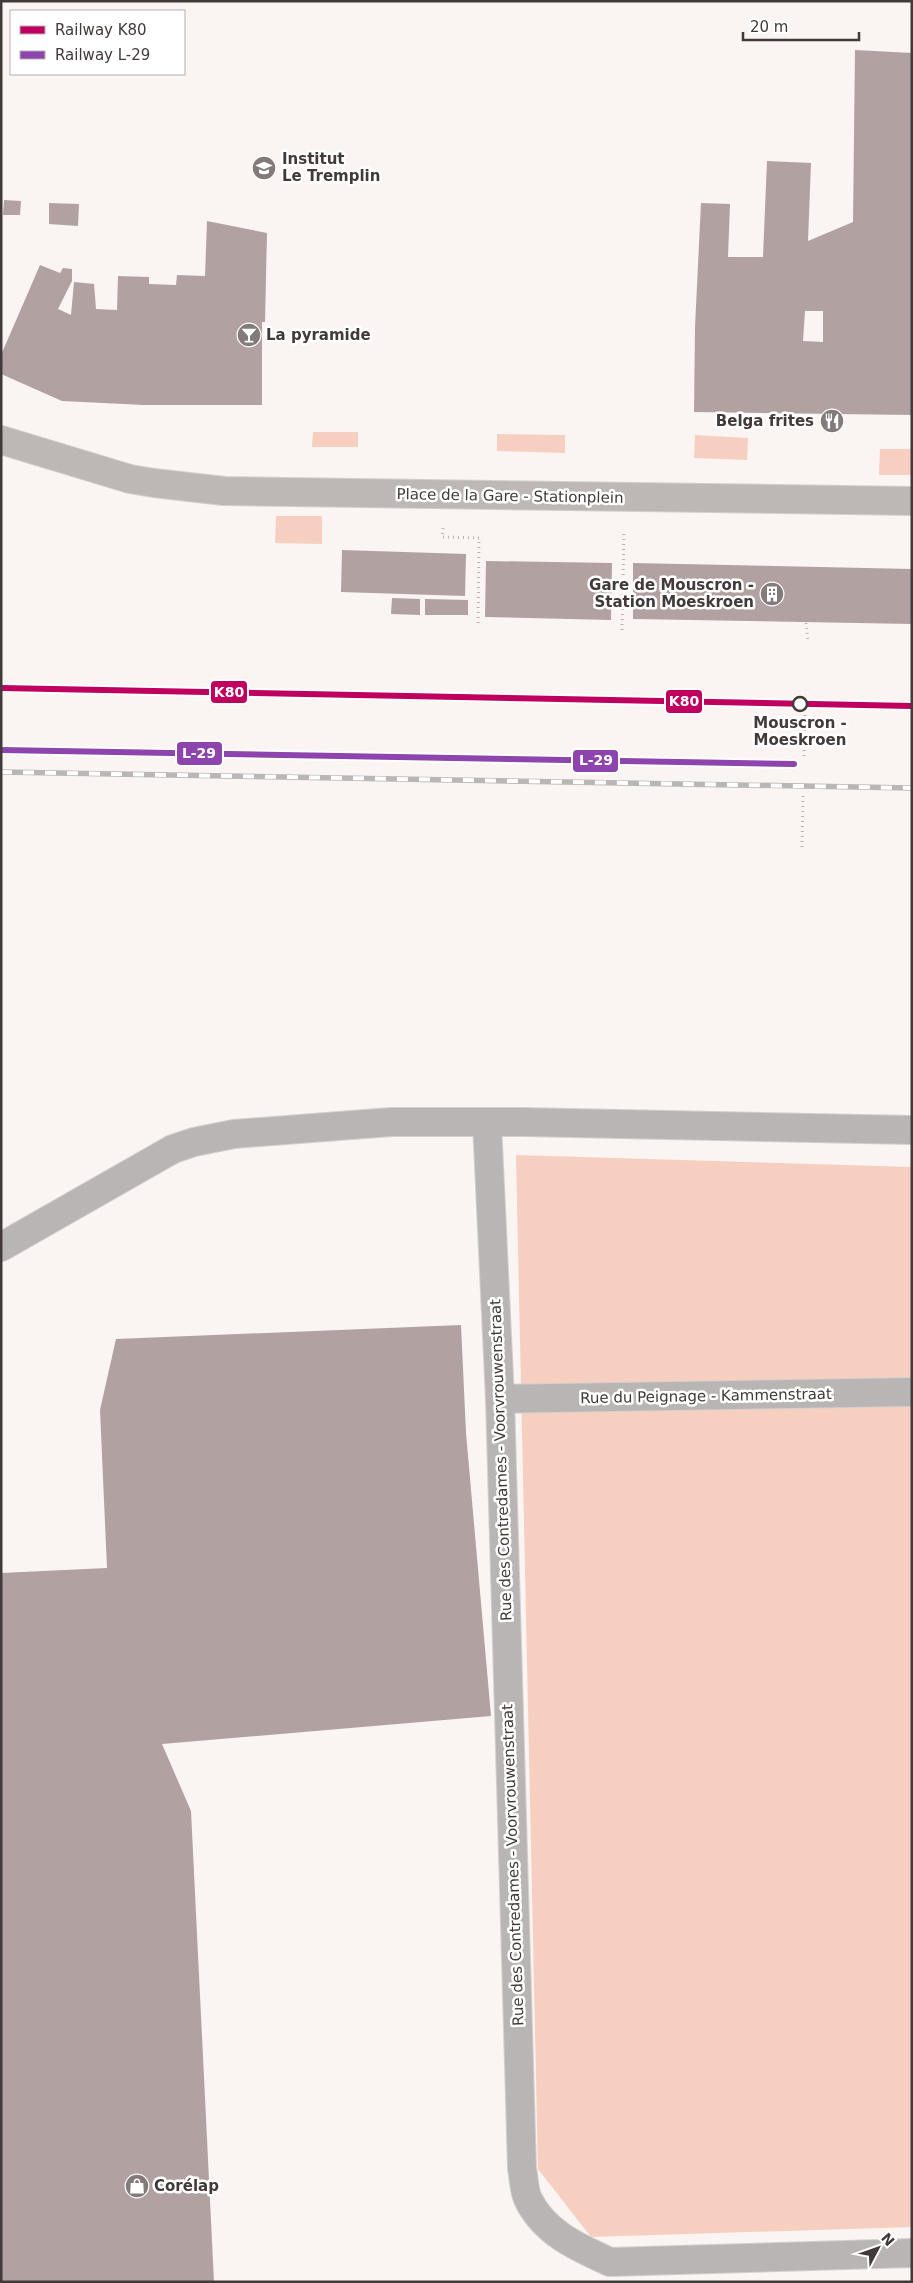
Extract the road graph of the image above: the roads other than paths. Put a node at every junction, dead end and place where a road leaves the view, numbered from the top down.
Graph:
1 (1, 440) edge
2 (912, 501) edge
3 (487, 1122) junction
4 (912, 1130) edge
5 (1, 1247) edge
6 (912, 1392) edge
7 (500, 1399) junction
8 (912, 2253) edge

1 - 2 main road, Place de la Gare - Stationplein
3 - 4 street
3 - 5 street
3 - 7 street, Rue des Contredames - Voorvrouwenstraat
6 - 7 street, Rue du Peignage - Kammenstraat
7 - 8 street, Rue des Contredames - Voorvrouwenstraat

